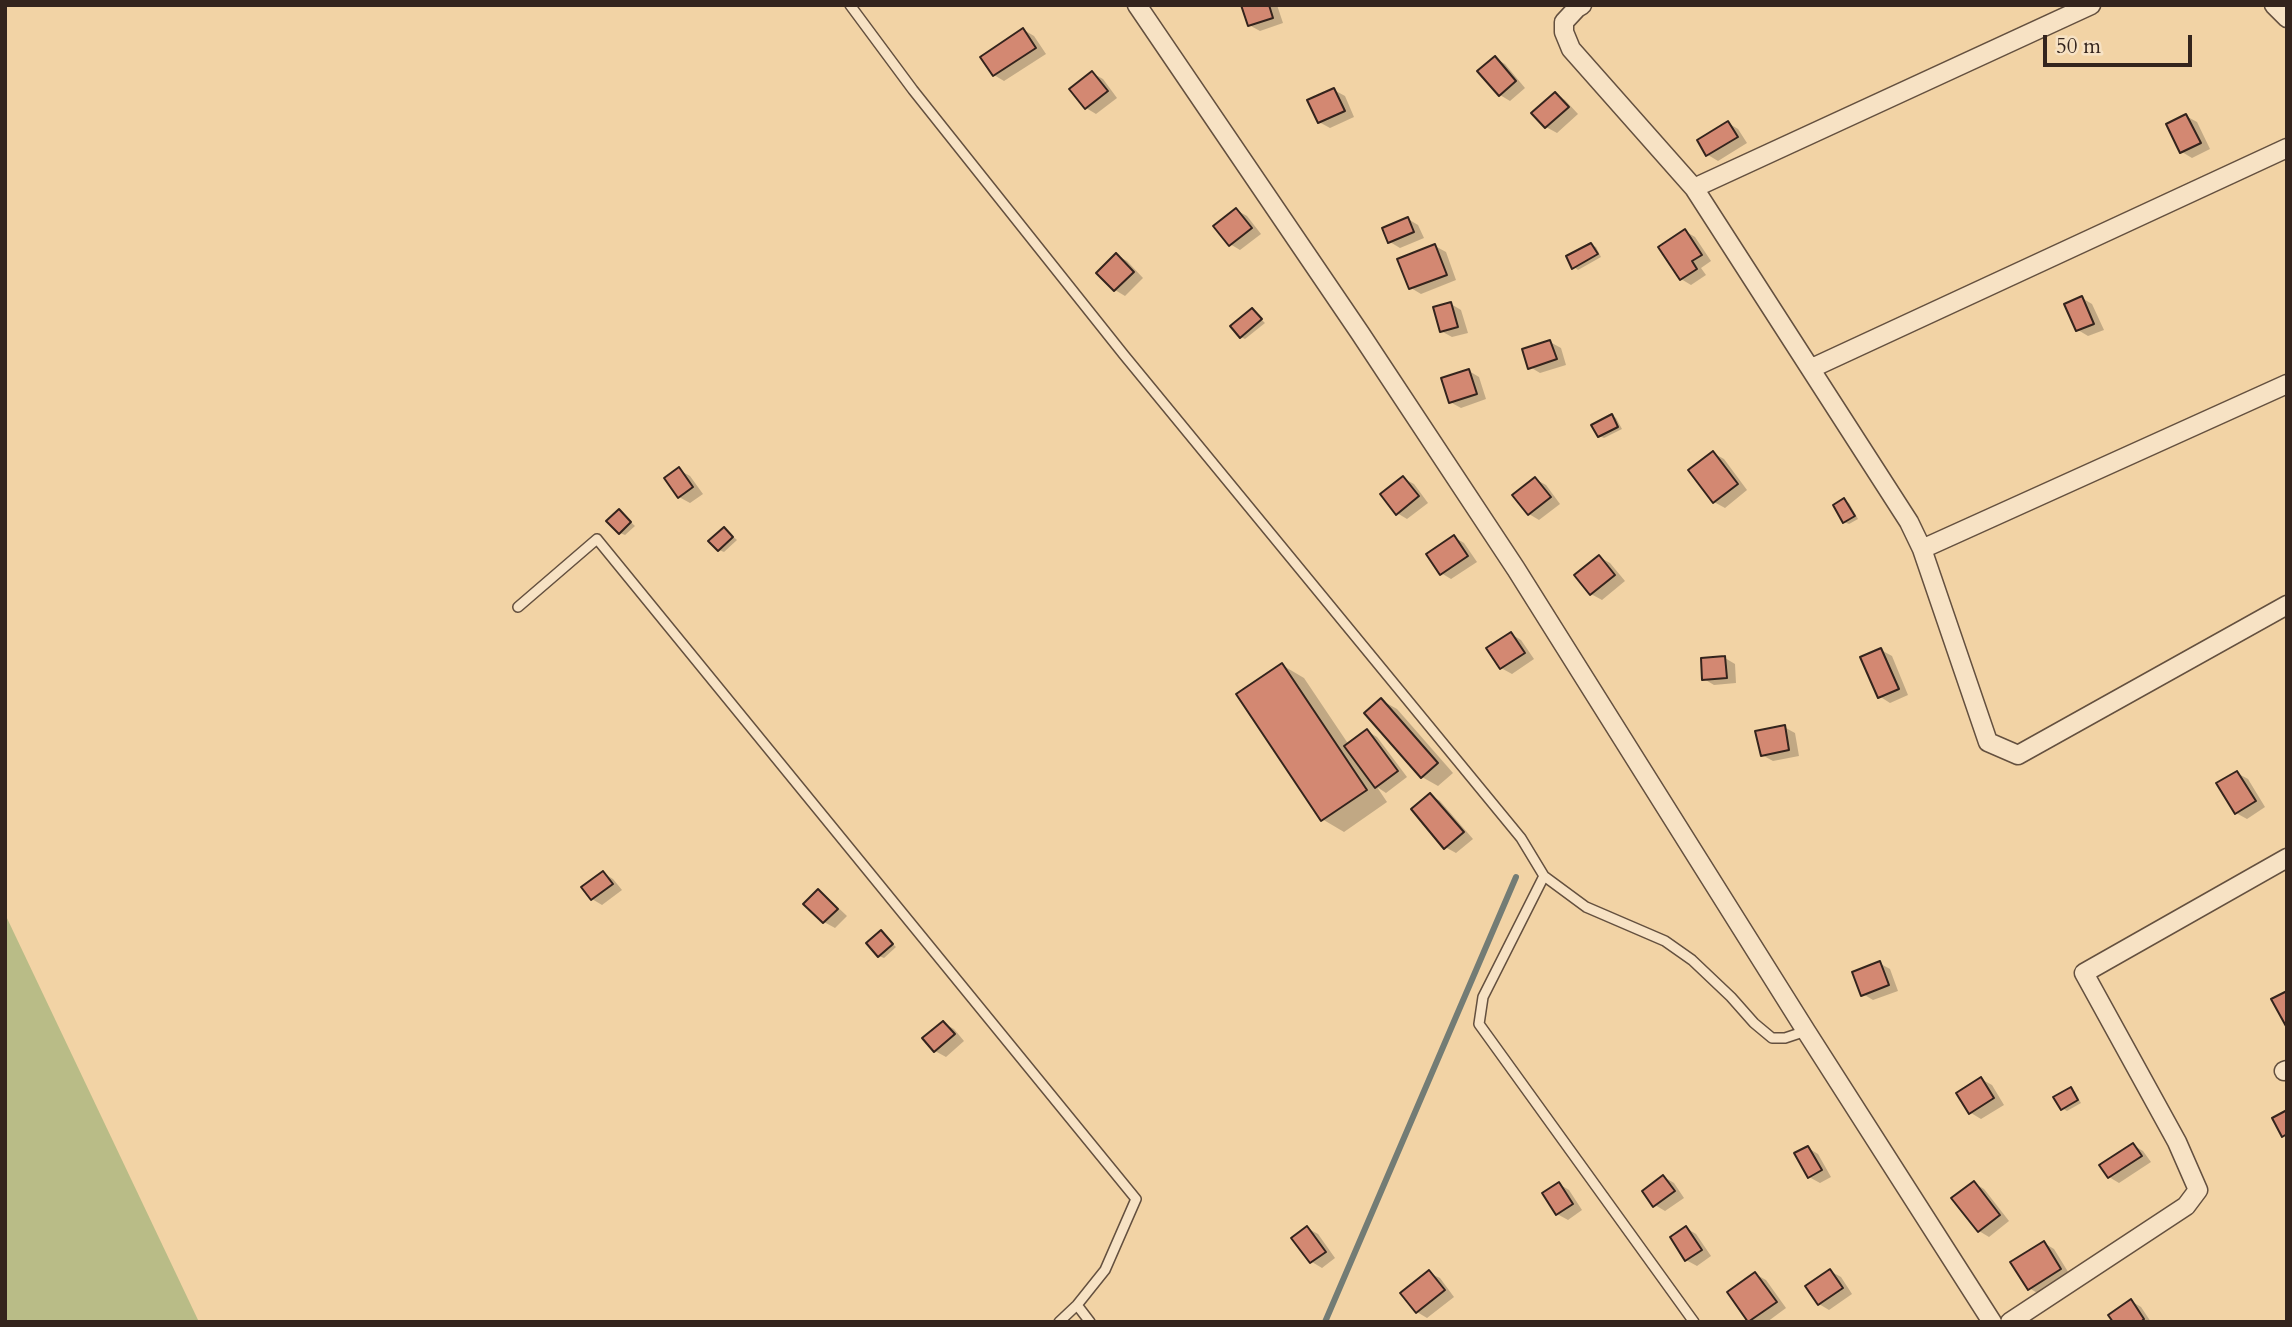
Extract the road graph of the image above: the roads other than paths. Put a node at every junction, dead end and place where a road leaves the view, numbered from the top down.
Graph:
1 (850, 5) edge
2 (1137, 5) edge
3 (1582, 5) edge
4 (2091, 5) edge
5 (2274, 5) edge
6 (2287, 18) edge
7 (2287, 148) edge
8 (1694, 188) junction
9 (1812, 368) junction
10 (2287, 384) edge
11 (1922, 549) junction
12 (2287, 605) edge
13 (518, 607) dead end
14 (2287, 858) edge
15 (1544, 876) junction
16 (1805, 1031) junction
17 (1077, 1305) junction
18 (1059, 1322) edge
19 (1090, 1322) edge
20 (1694, 1322) edge
21 (1992, 1322) edge
22 (2010, 1322) edge

1 - 15 lane
2 - 16 street
3 - 8 street
4 - 8 street
5 - 6 street
7 - 9 street
8 - 9 street
9 - 11 street
10 - 11 street
11 - 12 street
13 - 17 lane
14 - 22 street
15 - 16 lane
15 - 20 lane
16 - 21 street
17 - 18 lane
17 - 19 lane

